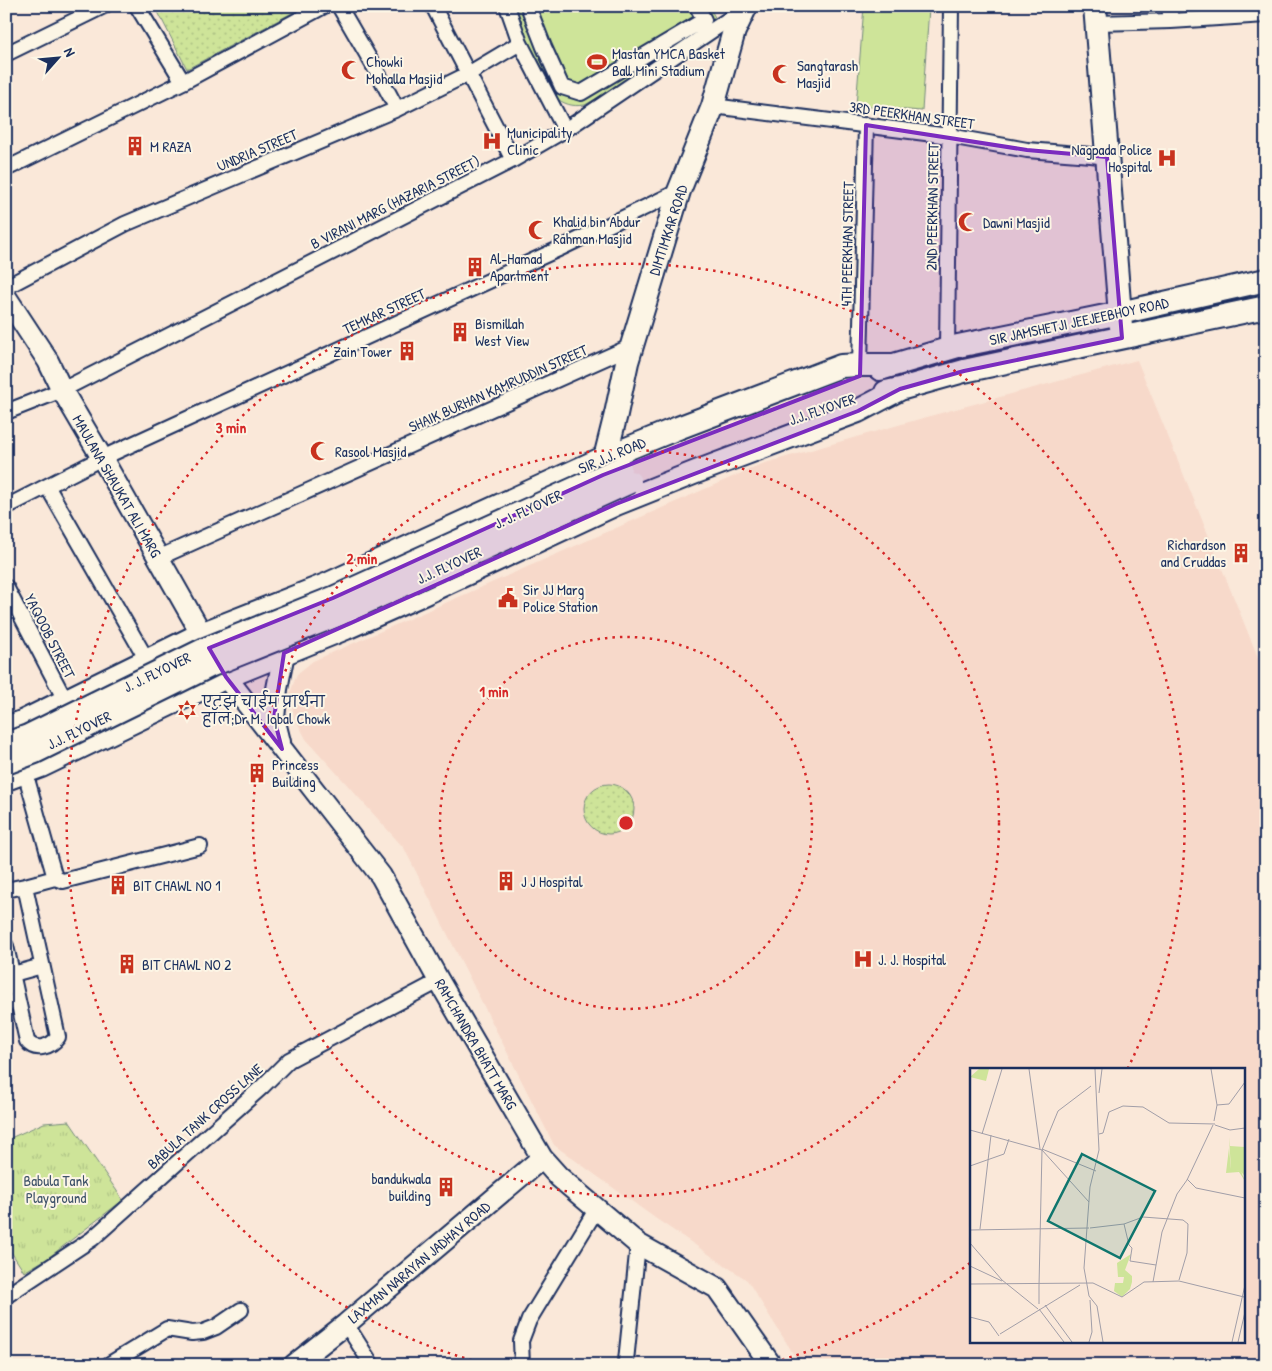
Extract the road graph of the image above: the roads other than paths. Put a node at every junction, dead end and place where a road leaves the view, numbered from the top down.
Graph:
1 (104, 6) edge
2 (136, 6) edge
3 (324, 6) edge
4 (339, 6) edge
5 (433, 6) edge
6 (507, 6) edge
7 (528, 6) edge
8 (697, 6) edge
9 (950, 6) edge
10 (1169, 6) edge
11 (1096, 15) edge
12 (733, 16) edge
13 (1266, 16) edge
14 (1171, 21) junction
15 (520, 43) junction
16 (6, 54) edge
17 (468, 74) junction
18 (183, 82) junction
19 (713, 106) junction
20 (397, 109) junction
21 (866, 125) junction
22 (565, 130) junction
23 (949, 136) junction
24 (1107, 157) junction
25 (513, 160) junction
26 (6, 169) edge
27 (680, 191) junction
28 (1266, 280) edge
29 (6, 287) edge
30 (6, 297) edge
31 (1266, 307) edge
32 (1120, 313) junction
33 (1122, 338) junction
34 (632, 346) junction
35 (947, 349) junction
36 (860, 365) junction
37 (892, 365) junction
38 (900, 389) junction
39 (62, 390) junction
40 (6, 412) edge
41 (102, 458) junction
42 (618, 469) junction
43 (47, 486) junction
44 (6, 507) edge
45 (158, 558) junction
46 (6, 587) edge
47 (201, 634) junction
48 (284, 653) junction
49 (147, 660) junction
50 (226, 677) junction
51 (65, 700) junction
52 (6, 728) edge
53 (6, 744) edge
54 (282, 749) junction
55 (13, 771) edge
56 (200, 846) dead end
57 (55, 878) junction
58 (25, 886) junction
59 (6, 890) edge
60 (6, 946) edge
61 (42, 966) junction
62 (10, 970) edge
63 (439, 981) junction
64 (12, 1002) edge
65 (542, 1158) junction
66 (596, 1210) junction
67 (638, 1244) junction
68 (6, 1296) edge
69 (241, 1310) dead end
70 (346, 1324) junction
71 (108, 1365) edge
72 (294, 1365) edge
73 (372, 1365) edge
74 (522, 1365) edge
75 (627, 1365) edge
76 (771, 1365) edge

1 - 16 street
2 - 18 street
3 - 18 street
4 - 20 street
5 - 17 street
6 - 15 street
7 - 8 street
9 - 23 street, 2ND PEERKHAN STREET
10 - 14 street
11 - 14 street
11 - 24 main road
12 - 19 main road, DIMTIMKAR ROAD
12 - 22 street, B VIRANI MARG (HAZARIA STREET)
13 - 14 street
15 - 17 street, UNDRIA STREET
15 - 22 street
17 - 20 street, UNDRIA STREET
17 - 25 street
18 - 26 street
19 - 21 street, 3RD PEERKHAN STREET
19 - 27 main road, DIMTIMKAR ROAD
20 - 29 street, UNDRIA STREET
21 - 23 street, 3RD PEERKHAN STREET
21 - 36 street, 4TH PEERKHAN STREET
22 - 25 street, B VIRANI MARG (HAZARIA STREET)
23 - 24 street, 3RD PEERKHAN STREET
23 - 35 street, 2ND PEERKHAN STREET
24 - 32 main road
25 - 39 street, B VIRANI MARG (HAZARIA STREET)
27 - 34 main road, DIMTIMKAR ROAD
27 - 41 street, TEMKAR STREET
28 - 32 main road, SIR JAMSHETJI JEEJEEBHOY ROAD
30 - 39 street, MAULANA SHAUKAT ALI MARG
31 - 33 main road, SIR JAMSHETJI JEEJEEBHOY ROAD
32 - 33 main road
32 - 35 main road, SIR JAMSHETJI JEEJEEBHOY ROAD
33 - 38 main road, SIR JAMSHETJI JEEJEEBHOY ROAD
34 - 42 main road, DIMTIMKAR ROAD
34 - 45 street, SHAIK BURHAN KAMRUDDIN STREET
35 - 37 main road, SIR JAMSHETJI JEEJEEBHOY ROAD
36 - 37 main road, SIR J.J. ROAD
36 - 42 main road, SIR J.J. ROAD
37 - 42 main road, J. J. FLYOVER
38 - 42 main road, J.J. FLYOVER
38 - 48 main road
39 - 40 street, B VIRANI MARG (HAZARIA STREET)
39 - 41 street, MAULANA SHAUKAT ALI MARG
41 - 43 street, TEMKAR STREET
41 - 45 street, MAULANA SHAUKAT ALI MARG
42 - 47 main road, SIR J.J. ROAD
42 - 53 main road, J. J. FLYOVER, bridge
42 - 55 main road, J.J. FLYOVER, bridge
43 - 44 street, TEMKAR STREET
43 - 49 street
45 - 47 street, MAULANA SHAUKAT ALI MARG
46 - 51 street, YAQOOB STREET
47 - 49 main road, SIR J.J. ROAD
47 - 50 street, MAULANA SHAUKAT ALI MARG
48 - 50 main road
48 - 54 street
49 - 51 main road, SIR J.J. ROAD
50 - 54 street, RAMCHANDRA BHATT MARG
50 - 55 main road
51 - 52 main road, SIR J.J. ROAD
54 - 63 street, RAMCHANDRA BHATT MARG
55 - 57 street
56 - 57 street
57 - 58 street
58 - 59 street
58 - 61 street
60 - 62 street
61 - 62 street
61 - 64 street
62 - 64 street
63 - 65 street, RAMCHANDRA BHATT MARG
63 - 68 street, BABULA TANK CROSS LANE
65 - 66 street, RAMCHANDRA BHATT MARG
65 - 70 street, LAXMAN NARAYAN JADHAV ROAD
66 - 67 street, RAMCHANDRA BHATT MARG
66 - 74 street
67 - 75 street
67 - 76 street, RAMCHANDRA BHATT MARG
69 - 71 street
70 - 72 street, LAXMAN NARAYAN JADHAV ROAD
70 - 73 street

